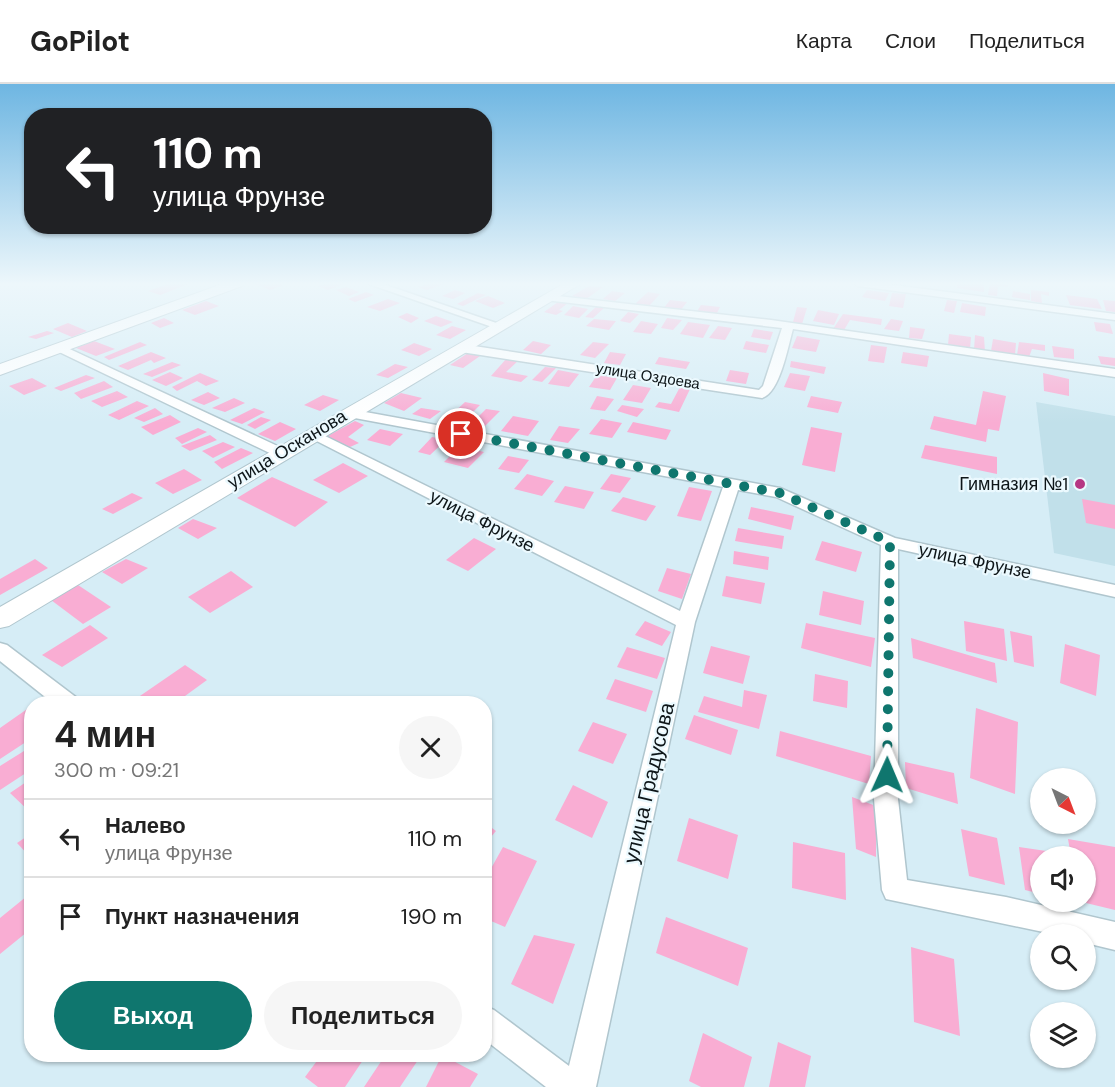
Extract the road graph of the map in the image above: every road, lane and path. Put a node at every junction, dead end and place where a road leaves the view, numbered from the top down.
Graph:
1 (109, 330) edge
2 (492, 330) edge
3 (787, 330) edge
4 (814, 330) edge
5 (59, 348) junction
6 (461, 348) junction
7 (0, 370) edge
8 (1115, 373) edge
9 (349, 413) junction
10 (312, 435) junction
11 (281, 453) junction
12 (732, 484) junction
13 (890, 542) junction
14 (1115, 591) edge
15 (0, 619) edge
16 (686, 622) junction
17 (0, 650) edge
18 (60, 696) edge
19 (1115, 936) edge
20 (492, 1026) edge
21 (572, 1087) edge
22 (580, 1087) edge

1 - 5 main road
2 - 6 main road, улица Осканова
3 - 6 street, улица Оздоева
4 - 8 street
5 - 7 main road
5 - 11 street
6 - 9 main road, улица Осканова
9 - 10 main road, улица Осканова
9 - 12 street, улица Фрунзе
10 - 11 main road, улица Осканова
10 - 16 street, улица Фрунзе
11 - 15 main road, улица Осканова
12 - 13 street, улица Фрунзе
12 - 16 street, улица Градусова
13 - 14 street, улица Фрунзе
13 - 19 street
16 - 22 street, улица Градусова
17 - 18 street
20 - 21 street

